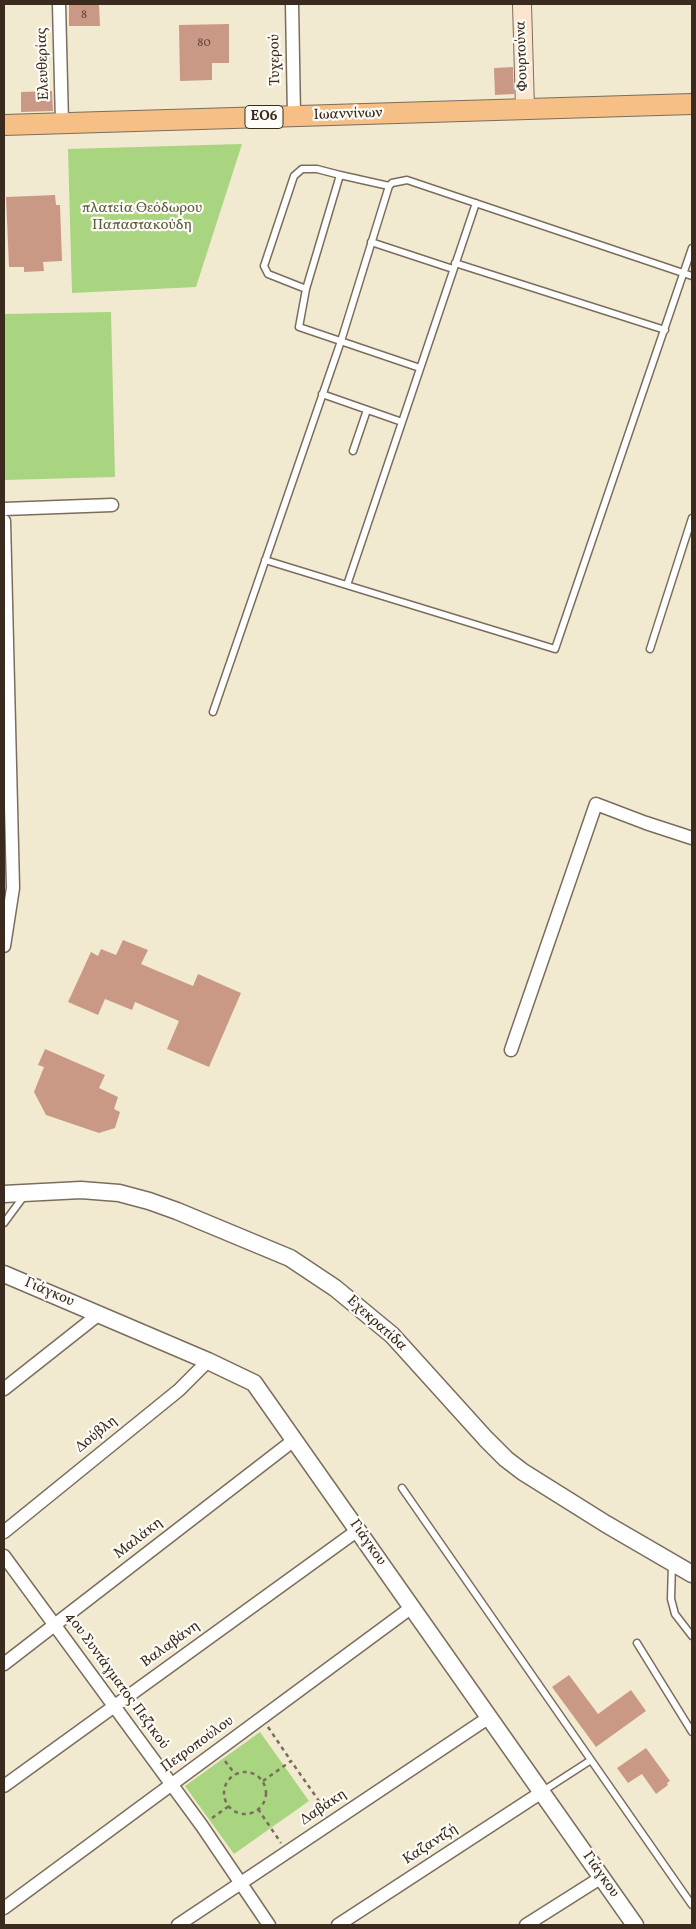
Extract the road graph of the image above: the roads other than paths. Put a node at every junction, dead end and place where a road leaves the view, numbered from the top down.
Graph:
1 (59, 4) edge
2 (292, 4) edge
3 (522, 4) edge
4 (692, 104) edge
5 (525, 109) junction
6 (294, 116) junction
7 (62, 123) junction
8 (4, 125) edge
9 (340, 175) junction
10 (389, 186) junction
11 (476, 203) junction
12 (371, 242) junction
13 (692, 248) edge
14 (454, 266) junction
15 (684, 273) junction
16 (692, 276) edge
17 (306, 289) junction
18 (664, 330) junction
19 (341, 341) junction
20 (420, 368) junction
21 (322, 394) junction
22 (367, 410) junction
23 (402, 422) junction
24 (353, 451) dead end
25 (112, 505) dead end
26 (4, 508) edge
27 (692, 518) edge
28 (4, 521) edge
29 (265, 560) junction
30 (348, 585) junction
31 (650, 649) dead end
32 (6, 699) edge
33 (212, 712) dead end
34 (692, 838) edge
35 (8, 888) edge
36 (4, 946) edge
37 (511, 1050) dead end
38 (27, 1192) junction
39 (4, 1194) edge
40 (4, 1223) edge
41 (4, 1276) edge
42 (99, 1314) junction
43 (208, 1361) junction
44 (4, 1389) edge
45 (294, 1440) junction
46 (402, 1488) dead end
47 (358, 1530) junction
48 (4, 1532) edge
49 (4, 1556) edge
50 (672, 1562) junction
51 (692, 1574) edge
52 (412, 1607) junction
53 (55, 1625) junction
54 (692, 1636) edge
55 (637, 1644) dead end
56 (4, 1664) edge
57 (113, 1707) junction
58 (488, 1718) junction
59 (692, 1732) edge
60 (591, 1760) junction
61 (171, 1785) junction
62 (4, 1786) edge
63 (542, 1792) junction
64 (602, 1877) junction
65 (240, 1884) junction
66 (692, 1905) edge
67 (4, 1908) edge
68 (178, 1925) edge
69 (269, 1925) edge
70 (338, 1925) edge
71 (526, 1925) edge
72 (635, 1925) edge

1 - 7 street, Ελευθερίας
2 - 6 street, Τυχερού
3 - 5 main road, Φουρτούνα
4 - 5 main road, Ιωαννίνων / ΕΟ6
5 - 6 main road, Ιωαννίνων / ΕΟ6
6 - 7 main road, Ιωαννίνων / ΕΟ6
7 - 8 main road, Ιωαννίνων / ΕΟ6
9 - 10 lane
9 - 17 lane
9 - 17 lane
10 - 11 lane
10 - 12 lane
11 - 14 lane
11 - 15 lane
12 - 14 lane
12 - 19 lane
13 - 15 lane
14 - 18 lane
14 - 20 lane
15 - 16 lane
15 - 18 lane
17 - 19 lane
18 - 30 lane
19 - 20 lane
19 - 21 lane
20 - 23 lane
21 - 22 lane
21 - 29 lane
22 - 23 lane
22 - 24 lane
23 - 30 lane
25 - 26 street
27 - 31 lane
28 - 32 street
29 - 30 lane
29 - 33 lane
32 - 35 street
34 - 37 street
35 - 36 street
38 - 39 street, Εχεκρατίδα
38 - 40 lane
38 - 50 street, Εχεκρατίδα
41 - 42 street, Γιάγκου
42 - 43 street, Γιάγκου
42 - 44 street
43 - 45 street, Γιάγκου
43 - 48 street, Δούβλη
45 - 47 street, Γιάγκου
45 - 53 street, Μαλάκη
46 - 60 lane
47 - 52 street, Γιάγκου
47 - 57 street, Βαλαβάνη
49 - 53 street, 4ου Συντάγματος Πεζικού
50 - 51 street, Εχεκρατίδα
50 - 54 lane
52 - 58 street, Γιάγκου
52 - 61 street, Πετροπούλου
53 - 56 street, Μαλάκη
53 - 57 street, 4ου Συντάγματος Πεζικού
55 - 59 lane
57 - 61 street, 4ου Συντάγματος Πεζικού
57 - 62 street, Βαλαβάνη
58 - 63 street, Γιάγκου
58 - 65 street, Δαβάκη
60 - 63 lane
60 - 66 lane
61 - 65 street, 4ου Συντάγματος Πεζικού
61 - 67 street, Πετροπούλου
63 - 64 street, Γιάγκου
63 - 70 street, Καζαντζή
64 - 71 street
64 - 72 street, Γιάγκου
65 - 68 street, Δαβάκη
65 - 69 street, 4ου Συντάγματος Πεζικού

